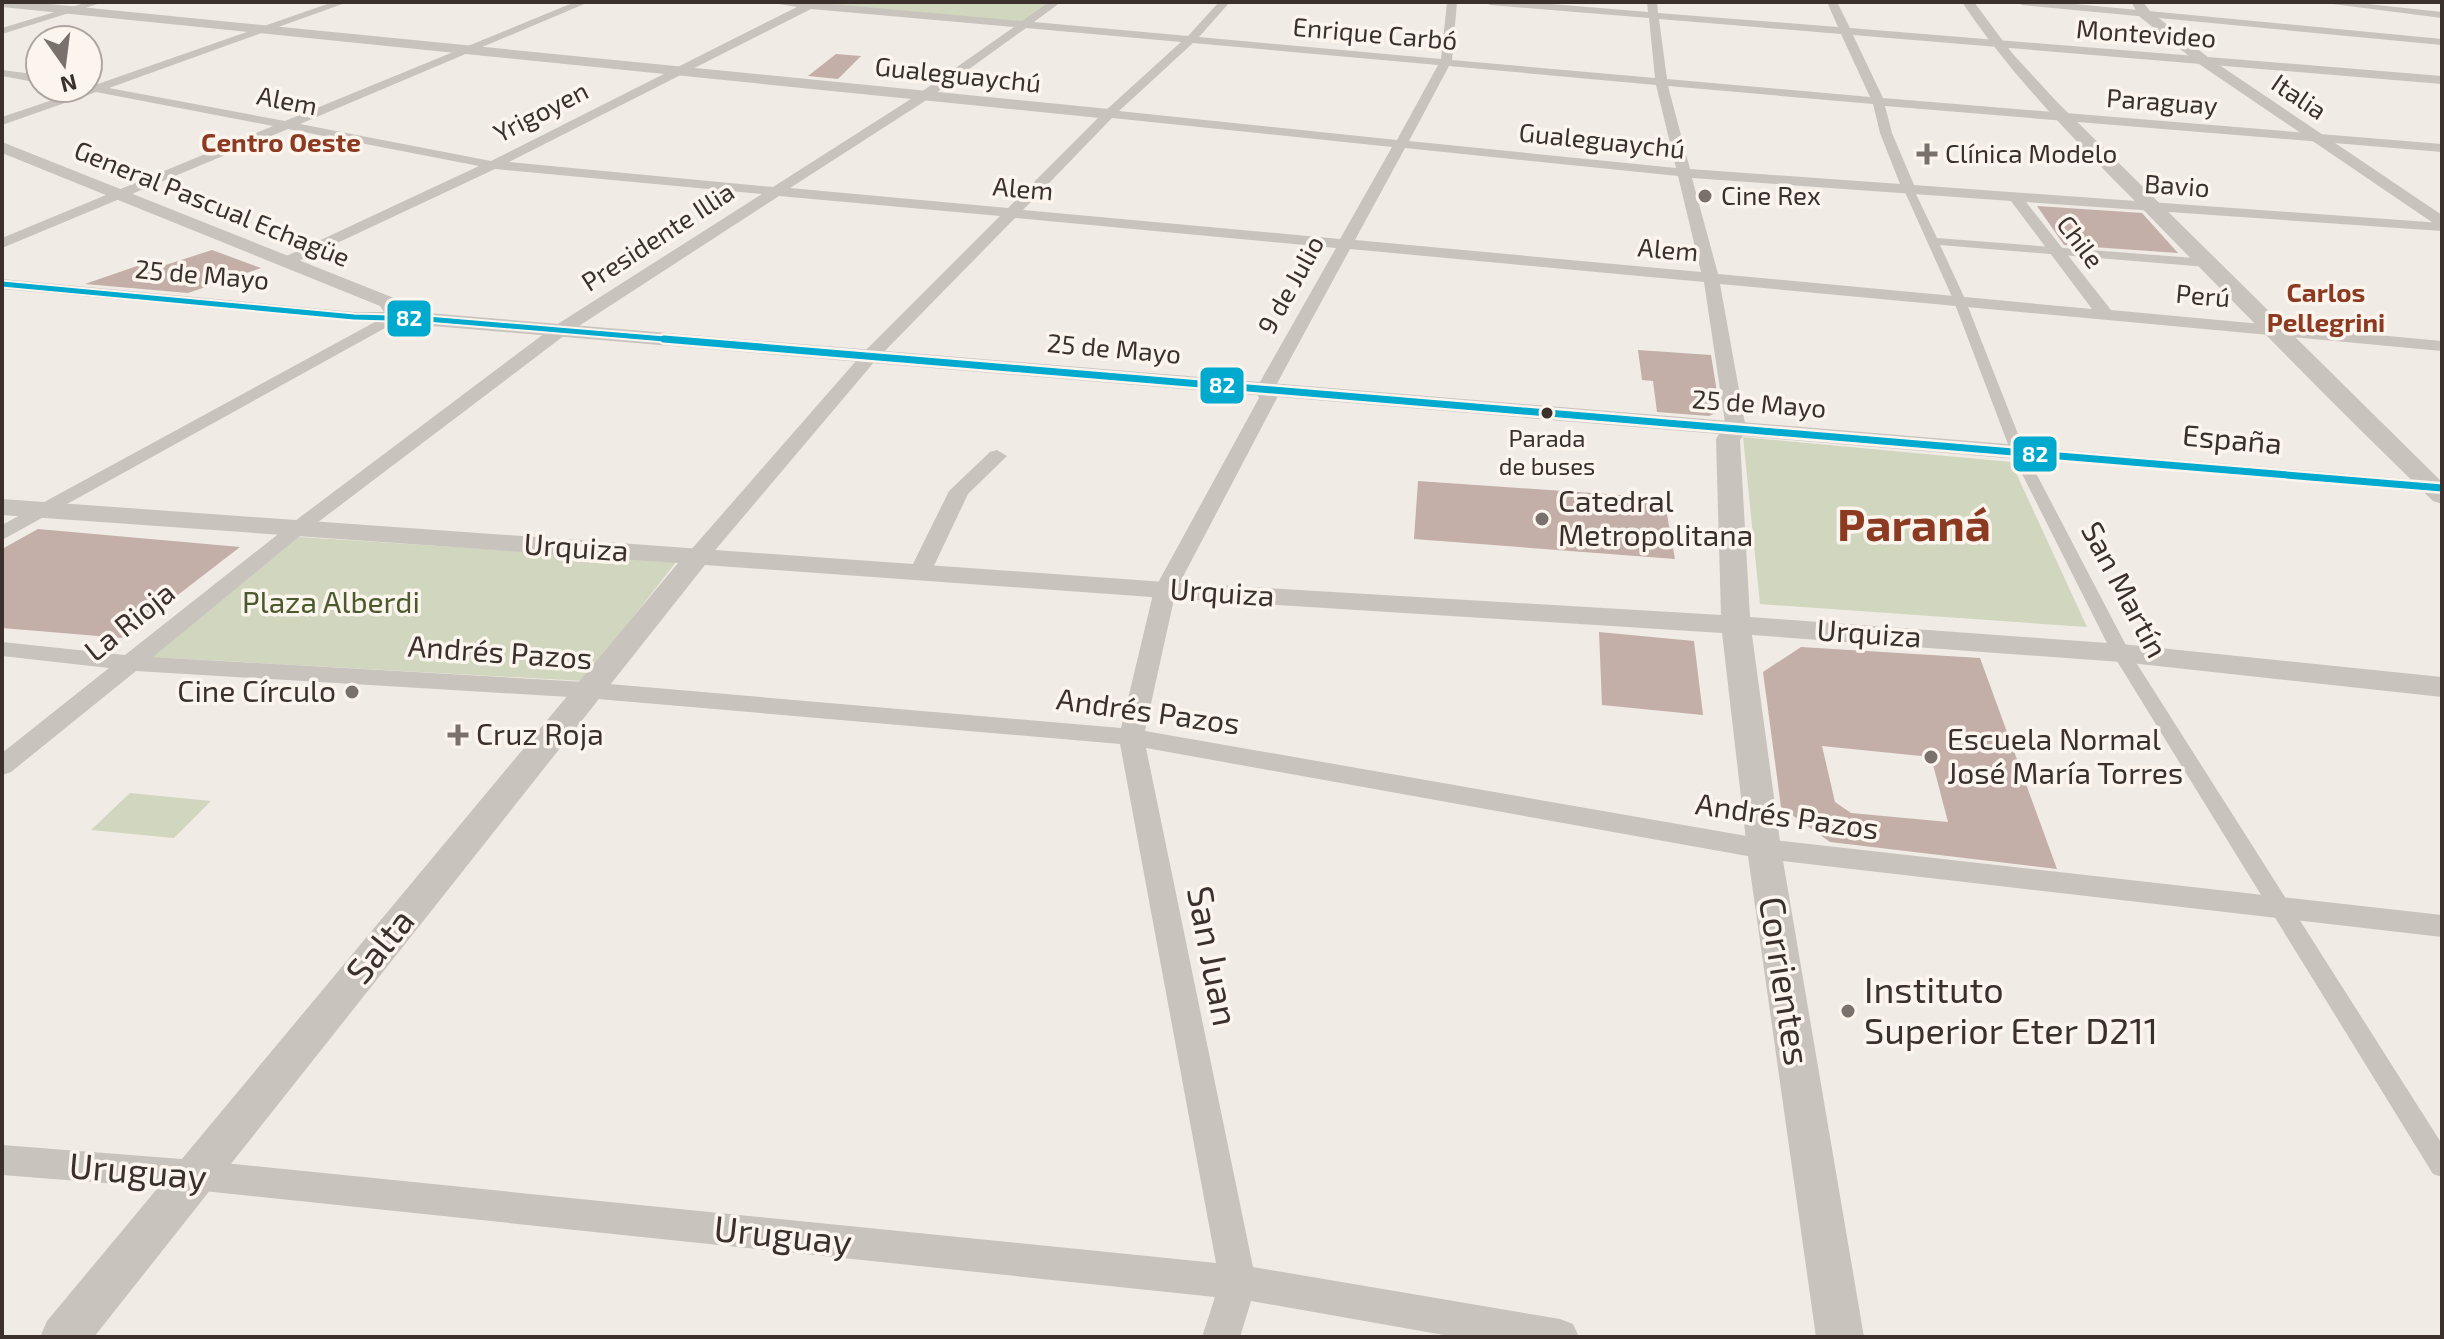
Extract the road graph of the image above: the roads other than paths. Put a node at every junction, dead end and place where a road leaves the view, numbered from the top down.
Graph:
1 (99, 2) edge
2 (343, 2) edge
3 (584, 2) edge
4 (772, 2) edge
5 (1056, 2) edge
6 (1225, 2) edge
7 (1452, 2) edge
8 (1490, 2) edge
9 (1652, 2) edge
10 (1832, 2) edge
11 (1968, 2) edge
12 (2022, 2) edge
13 (2322, 2) edge
14 (2396, 2) edge
15 (2403, 2) edge
16 (2, 3) edge
17 (813, 4) edge
18 (2442, 6) edge
19 (2141, 8) edge
20 (68, 11) junction
21 (2416, 12) junction
22 (2442, 15) edge
23 (1652, 16) junction
24 (1026, 23) junction
25 (2442, 26) edge
26 (261, 30) junction
27 (2, 31) edge
28 (1846, 33) junction
29 (1191, 39) junction
30 (2442, 42) edge
31 (1996, 45) junction
32 (470, 51) junction
33 (2204, 61) junction
34 (1446, 62) junction
35 (678, 72) junction
36 (2, 73) edge
37 (24, 76) edge
38 (2442, 80) edge
39 (1661, 82) junction
40 (104, 84) edge
41 (104, 90) edge
42 (922, 95) junction
43 (1878, 101) junction
44 (48, 104) edge
45 (1109, 114) junction
46 (2065, 118) junction
47 (2, 121) edge
48 (285, 124) junction
49 (2317, 138) junction
50 (1399, 144) junction
51 (2, 147) edge
52 (2442, 148) edge
53 (493, 165) junction
54 (1685, 173) junction
55 (778, 190) junction
56 (1909, 190) junction
57 (122, 195) junction
58 (2017, 199) junction
59 (2153, 209) junction
60 (1012, 212) junction
61 (2442, 225) edge
62 (1932, 241) junction
63 (2, 243) edge
64 (1345, 245) junction
65 (2056, 251) junction
66 (286, 262) junction
67 (2207, 263) junction
68 (1711, 279) junction
69 (2, 284) edge
70 (1959, 299) junction
71 (2105, 314) junction
72 (397, 317) junction
73 (2272, 329) junction
74 (554, 335) junction
75 (2442, 346) edge
76 (867, 361) junction
77 (1266, 394) junction
78 (1732, 434) junction
79 (2018, 452) junction
80 (997, 456) dead end
81 (2439, 490) edge
82 (2, 507) edge
83 (48, 509) junction
84 (298, 528) junction
85 (2, 534) edge
86 (698, 556) junction
87 (920, 572) junction
88 (1165, 590) junction
89 (1736, 625) junction
90 (2, 649) edge
91 (2121, 653) junction
92 (131, 663) junction
93 (2442, 687) edge
94 (586, 690) junction
95 (1131, 737) junction
96 (2, 766) edge
97 (1764, 849) junction
98 (2277, 905) junction
99 (2442, 926) edge
100 (2, 1160) edge
101 (2442, 1166) edge
102 (194, 1175) junction
103 (1238, 1282) junction
104 (64, 1337) edge
105 (1221, 1337) edge
106 (1560, 1337) edge
107 (1840, 1337) edge

1 - 20 street
2 - 26 street
3 - 32 street
4 - 17 street, Enrique Carbó
5 - 24 street, Presidente Illia
6 - 29 street
7 - 34 street, 9 de Julio
8 - 23 street, Montevideo
9 - 23 street
10 - 28 street, San Martín
11 - 31 street
12 - 19 street
13 - 21 street
14 - 21 street
15 - 18 street
16 - 20 street, Gualeguaychú
17 - 24 street, Enrique Carbó
17 - 35 street, Yrigoyen
19 - 30 street
19 - 33 street, Italia
20 - 26 street, Gualeguaychú
20 - 27 street
21 - 22 street
21 - 25 street
23 - 28 street, Montevideo
23 - 39 street
24 - 29 street, Enrique Carbó
24 - 42 street, Presidente Illia
26 - 32 street, Gualeguaychú
26 - 40 street
28 - 31 street, Montevideo
28 - 43 street, San Martín
29 - 34 street, Enrique Carbó
29 - 45 street
31 - 33 street, Montevideo
31 - 46 street
32 - 35 street, Gualeguaychú
32 - 48 street
33 - 38 street, Montevideo
33 - 49 street, Italia
34 - 39 street, Enrique Carbó
34 - 50 street, 9 de Julio
35 - 42 street, Gualeguaychú
35 - 53 street, Yrigoyen
36 - 37 street
39 - 43 street, Enrique Carbó
39 - 54 street
41 - 48 street, Alem
42 - 45 street, Gualeguaychú
42 - 55 street, Presidente Illia
43 - 46 street, Paraguay
43 - 56 street, San Martín
44 - 47 street
45 - 50 street, Gualeguaychú
45 - 60 street
46 - 49 street, Paraguay
46 - 59 street
48 - 53 street, Alem
48 - 57 street
49 - 52 street, Paraguay
49 - 61 street, Italia
50 - 54 street, Gualeguaychú
50 - 64 street, 9 de Julio
51 - 57 street, General Pascual Echagüe
53 - 55 street, Alem
53 - 66 street, Yrigoyen
54 - 56 street, Gualeguaychú
54 - 68 street
55 - 60 street, Alem
55 - 74 street, Presidente Illia
56 - 58 street, Bavio
56 - 62 street, San Martín
57 - 63 street
57 - 66 street, General Pascual Echagüe
58 - 59 street, Bavio
58 - 65 street, Chile
59 - 61 street, Bavio
59 - 67 street
60 - 64 street, Alem
60 - 76 street
62 - 65 street
62 - 70 street, San Martín
64 - 68 street, Alem
64 - 77 street, 9 de Julio
65 - 67 street
65 - 71 street, Chile
66 - 72 street, General Pascual Echagüe
67 - 73 street
68 - 70 street, Alem
68 - 78 street
69 - 72 street, 25 de Mayo
70 - 71 street, Perú
70 - 79 street, San Martín
71 - 73 street, Perú
72 - 74 street, 25 de Mayo
72 - 83 street
73 - 75 street, Perú
73 - 81 street
74 - 76 street, 25 de Mayo
74 - 84 street, Presidente Illia
76 - 77 street, 25 de Mayo
76 - 86 street
77 - 78 street, 25 de Mayo
77 - 88 street, 9 de Julio
78 - 79 street, 25 de Mayo
78 - 89 street, Corrientes
79 - 81 street, España
79 - 91 street, San Martín
80 - 87 street
82 - 83 street, Urquiza
83 - 84 street, Urquiza
83 - 85 street
84 - 86 street, Urquiza
84 - 92 street, La Rioja
86 - 87 street, Urquiza
86 - 94 street, Salta
87 - 88 street, Urquiza
88 - 89 street, Urquiza
88 - 95 street, San Juan
89 - 91 street, Urquiza
89 - 97 street, Corrientes
90 - 92 street, Andrés Pazos
91 - 93 street, Urquiza
91 - 98 street, San Martín
92 - 94 street, Andrés Pazos
92 - 96 street, La Rioja
94 - 95 street, Andrés Pazos
94 - 102 street, Salta
95 - 97 street, Andrés Pazos
95 - 103 street, San Juan
97 - 98 street, Andrés Pazos
97 - 107 street, Corrientes
98 - 99 street, Andrés Pazos
98 - 101 street, San Martín
100 - 102 street, Uruguay
102 - 103 street, Uruguay
102 - 104 street, Salta
103 - 105 street, San Juan
103 - 106 street, Uruguay

